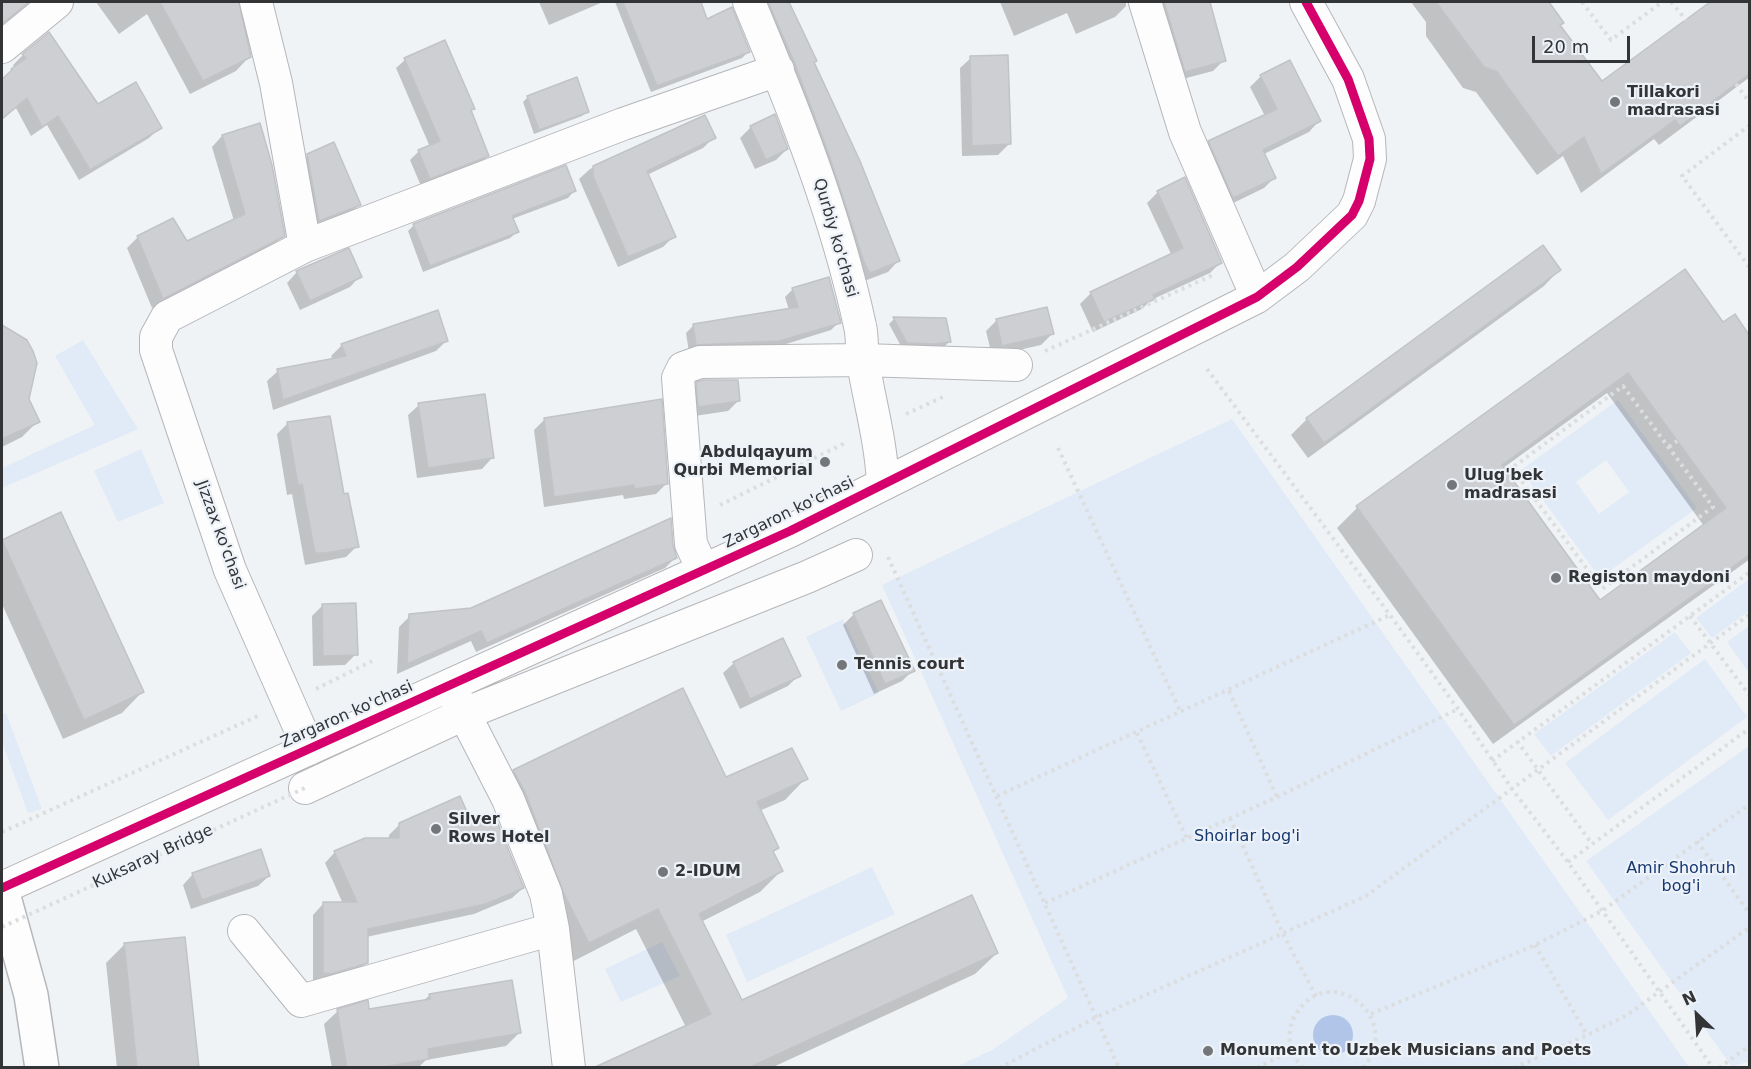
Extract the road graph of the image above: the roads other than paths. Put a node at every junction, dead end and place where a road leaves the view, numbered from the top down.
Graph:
1 (57, 2) edge
2 (256, 2) edge
3 (749, 2) edge
4 (1145, 2) edge
5 (1306, 2) edge
6 (2, 47) edge
7 (778, 70) junction
8 (305, 246) junction
9 (1257, 297) junction
10 (863, 360) junction
11 (1016, 365) dead end
12 (883, 484) junction
13 (790, 531) junction
14 (856, 555) dead end
15 (703, 570) junction
16 (807, 577) junction
17 (450, 685) junction
18 (464, 714) junction
19 (309, 748) junction
20 (305, 788) road end
21 (2, 889) edge
22 (553, 928) junction
23 (244, 931) dead end
24 (42, 1068) edge
25 (569, 1068) edge

1 - 6 street
2 - 8 street
3 - 7 street, Qurbiy ko'chasi
4 - 9 street
5 - 9 street, Zargaron ko'chasi
7 - 8 street
7 - 10 street, Qurbiy ko'chasi
8 - 19 street, Jizzax ko'chasi
9 - 12 street, Zargaron ko'chasi
10 - 11 street
10 - 12 street, Qurbiy ko'chasi
10 - 15 street
12 - 13 street, Zargaron ko'chasi
13 - 15 street, Zargaron ko'chasi
13 - 16 street
14 - 16 street
15 - 17 street, Zargaron ko'chasi
16 - 18 street
17 - 18 street
17 - 19 street, Zargaron ko'chasi
18 - 20 street
18 - 22 street
19 - 21 street, Zargaron ko'chasi
21 - 24 main road
22 - 23 street
22 - 25 street

